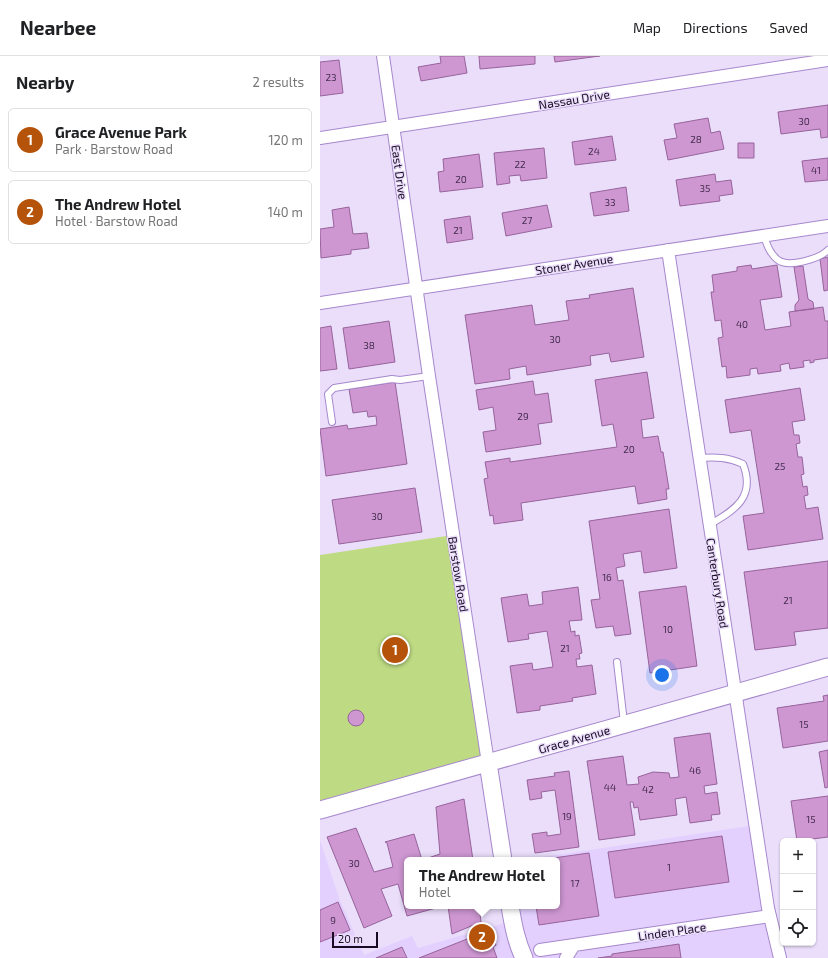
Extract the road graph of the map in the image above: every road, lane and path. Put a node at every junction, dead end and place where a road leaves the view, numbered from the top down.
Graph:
1 (383, 56) edge
2 (828, 60) edge
3 (394, 127) junction
4 (320, 138) edge
5 (828, 226) edge
6 (764, 236) junction
7 (668, 250) junction
8 (828, 250) edge
9 (417, 288) junction
10 (320, 302) edge
11 (429, 376) junction
12 (332, 422) dead end
13 (700, 458) junction
14 (709, 525) junction
15 (617, 662) dead end
16 (828, 667) edge
17 (735, 693) junction
18 (624, 725) junction
19 (488, 763) junction
20 (320, 810) edge
21 (503, 857) edge
22 (511, 909) edge
23 (770, 916) junction
24 (574, 945) junction
25 (540, 950) dead end
26 (524, 958) edge
27 (566, 958) edge
28 (780, 958) edge

1 - 3 street, East Drive
2 - 3 street, Nassau Drive
3 - 4 street, Nassau Drive
3 - 9 street, East Drive
5 - 6 street, Stoner Avenue
6 - 7 street, Stoner Avenue
6 - 8 lane
7 - 9 street, Stoner Avenue
7 - 13 street, Canterbury Road
9 - 10 street, Stoner Avenue
9 - 11 street, Barstow Road
11 - 12 lane
11 - 19 street, Barstow Road
13 - 14 street, Canterbury Road
13 - 14 lane
14 - 17 street, Canterbury Road
15 - 18 lane
16 - 17 street, Grace Avenue
17 - 18 street, Grace Avenue
17 - 23 street, Canterbury Road
18 - 19 street, Grace Avenue
19 - 20 street, Grace Avenue
19 - 21 street, Barstow Road
22 - 26 street
23 - 24 street, Linden Place
23 - 28 street, Canterbury Road
24 - 25 street, Linden Place
24 - 27 street

